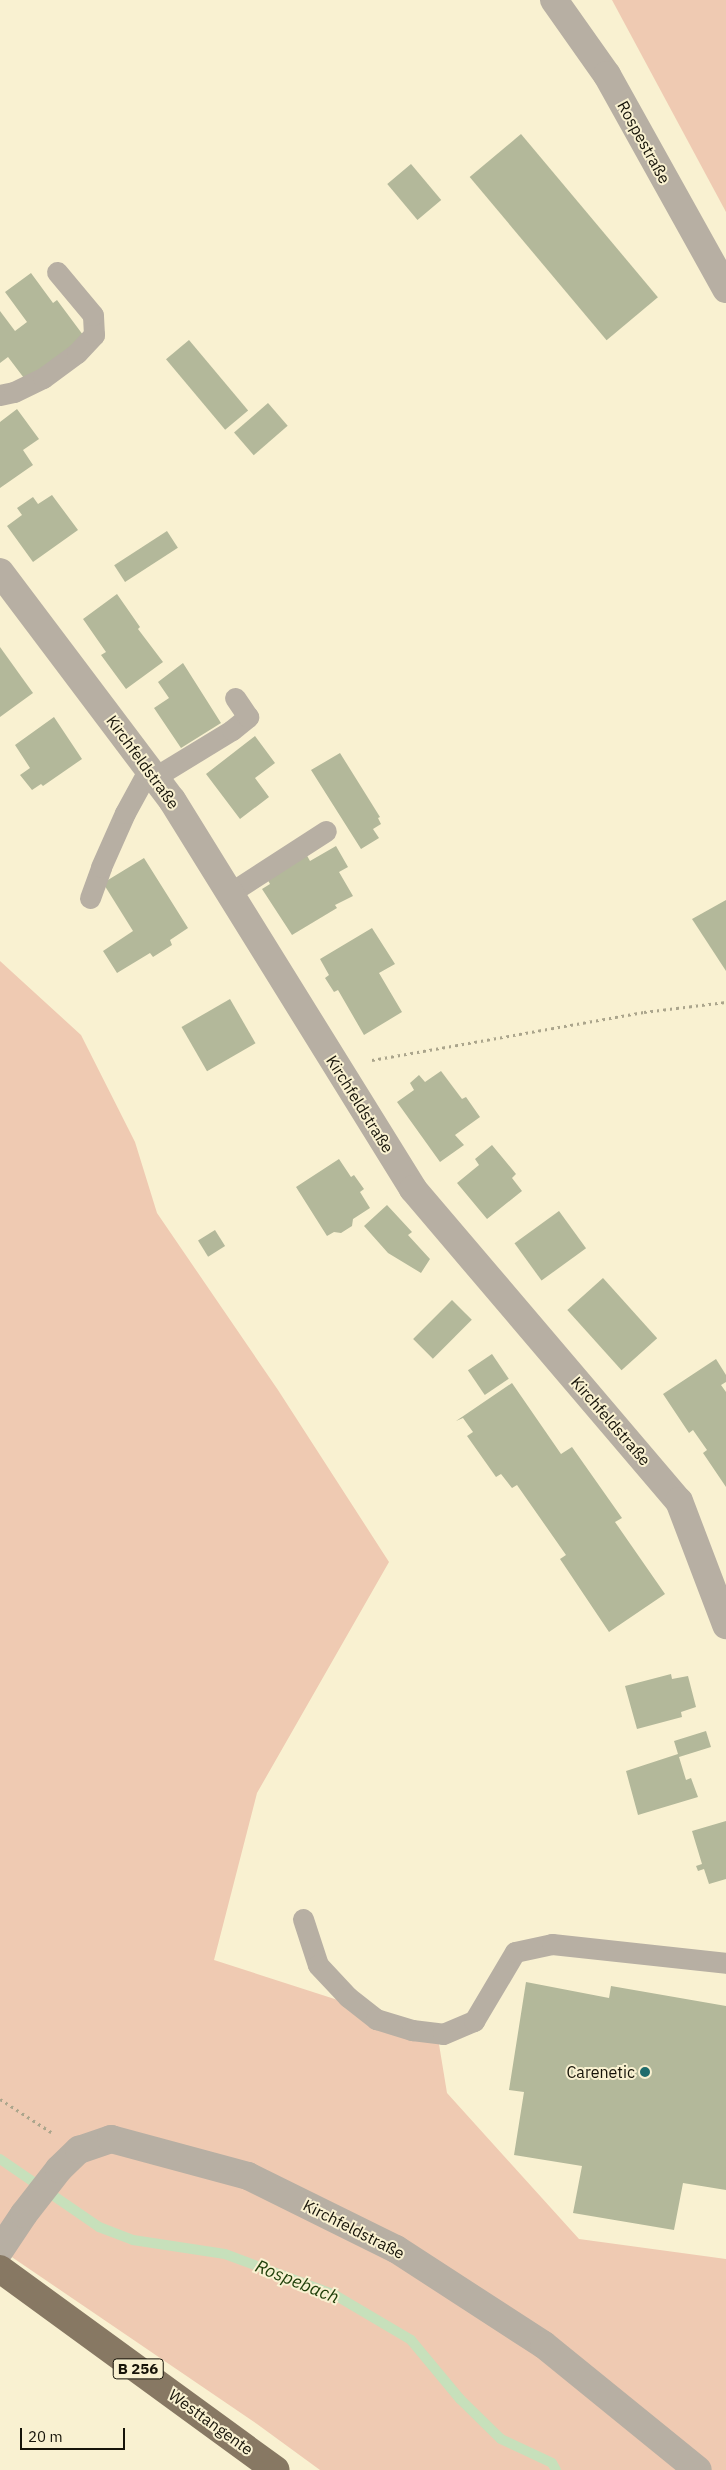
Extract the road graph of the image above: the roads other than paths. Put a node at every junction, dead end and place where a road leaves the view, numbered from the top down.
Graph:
1 (554, 0) edge
2 (57, 272) dead end
3 (726, 289) edge
4 (0, 395) edge
5 (0, 572) edge
6 (235, 698) dead end
7 (152, 773) junction
8 (326, 831) dead end
9 (230, 893) junction
10 (90, 898) dead end
11 (726, 1625) edge
12 (303, 1919) dead end
13 (726, 1963) edge
14 (0, 2250) edge
15 (0, 2269) edge
16 (276, 2470) edge
17 (698, 2470) edge

1 - 3 street, Rospestraße
2 - 4 lane
5 - 7 street, Kirchfeldstraße
6 - 7 lane
7 - 9 street, Kirchfeldstraße
7 - 10 lane
8 - 9 lane
9 - 11 street, Kirchfeldstraße
12 - 13 lane
14 - 17 street, Kirchfeldstraße
15 - 16 main road, Westtangente / B 256

